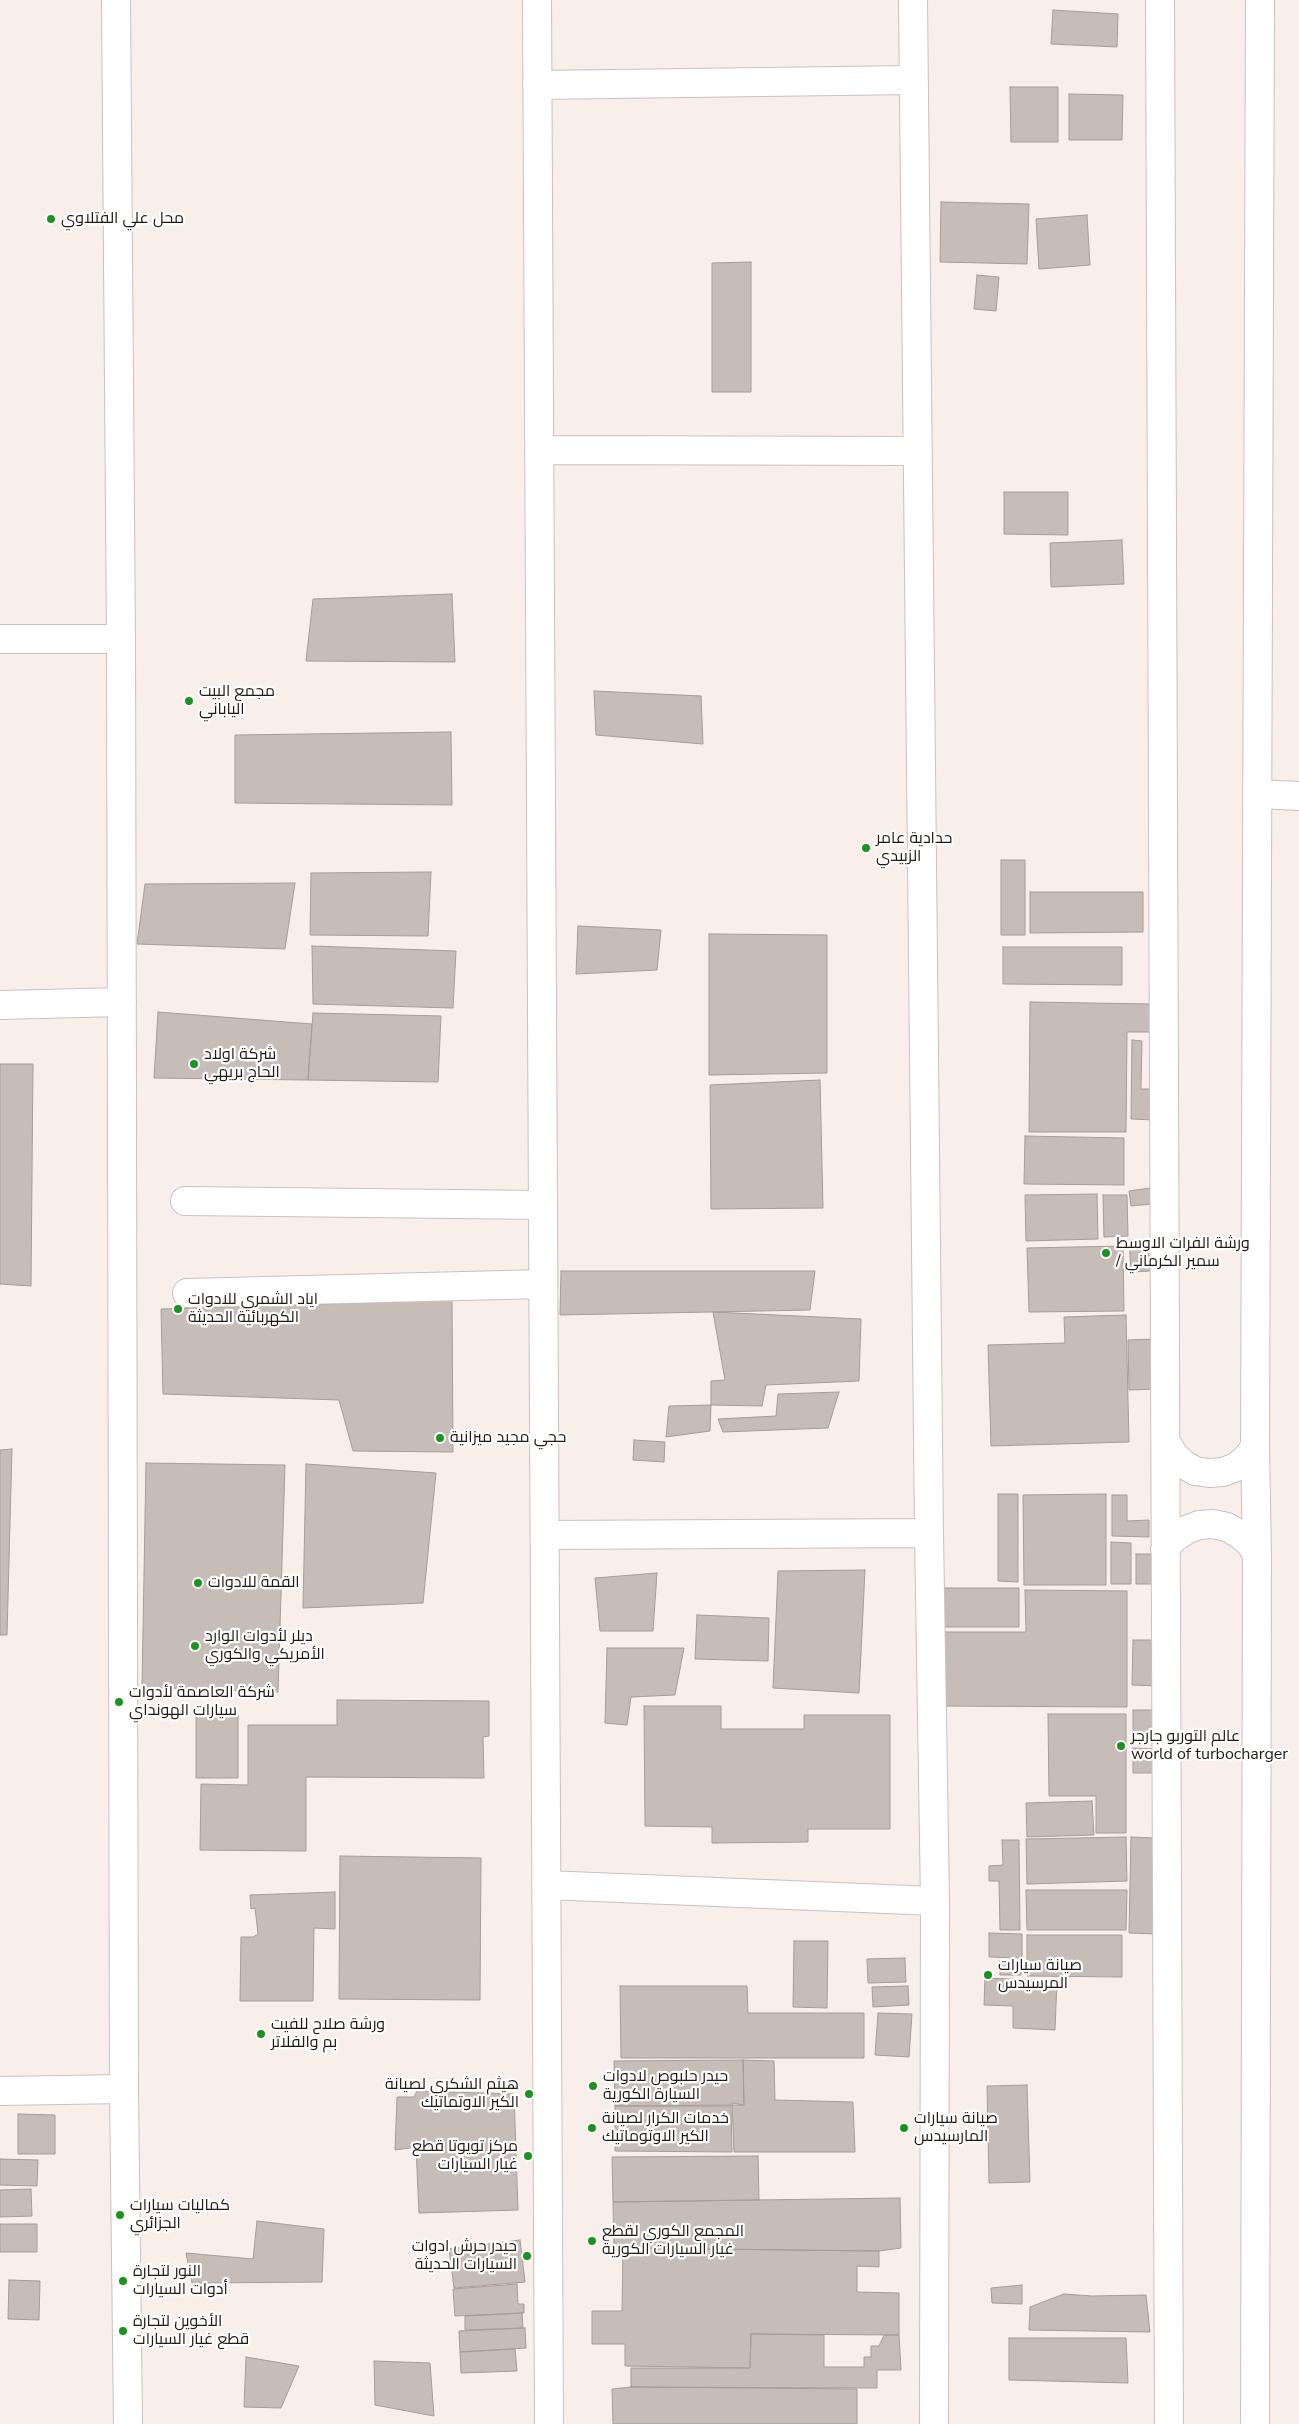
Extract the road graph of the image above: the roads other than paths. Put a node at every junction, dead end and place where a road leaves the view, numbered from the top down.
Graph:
1 (116, 0) edge
2 (537, 0) edge
3 (913, 0) edge
4 (1160, 0) edge
5 (1260, 0) edge
6 (913, 80) junction
7 (537, 85) junction
8 (539, 450) junction
9 (918, 451) junction
10 (0, 638) edge
11 (121, 639) junction
12 (1258, 794) junction
13 (1299, 796) edge
14 (122, 1002) junction
15 (0, 1005) edge
16 (185, 1201) dead end
17 (543, 1205) junction
18 (543, 1284) junction
19 (188, 1292) dead end
20 (1166, 1442) junction
21 (1255, 1446) junction
22 (929, 1533) junction
23 (544, 1535) junction
24 (1165, 1549) junction
25 (1257, 1555) junction
26 (546, 1885) junction
27 (935, 1900) junction
28 (124, 2089) junction
29 (0, 2091) edge
30 (128, 2424) edge
31 (549, 2424) edge
32 (934, 2424) edge
33 (1169, 2424) edge
34 (1255, 2424) edge

1 - 11 street
2 - 7 street
3 - 6 street
4 - 20 street
5 - 12 street
6 - 7 street
6 - 9 street
7 - 8 street
8 - 9 street
8 - 17 street
9 - 22 street
10 - 11 street
11 - 14 street
12 - 13 street
12 - 21 street
14 - 15 street
14 - 28 street
16 - 17 street
17 - 18 street
18 - 19 street
18 - 23 street
20 - 21 street
20 - 24 street
21 - 25 street
22 - 23 street
22 - 27 street
23 - 26 street
24 - 25 street
24 - 33 street
25 - 34 street
26 - 27 street
26 - 31 street
27 - 32 street
28 - 29 street
28 - 30 street

